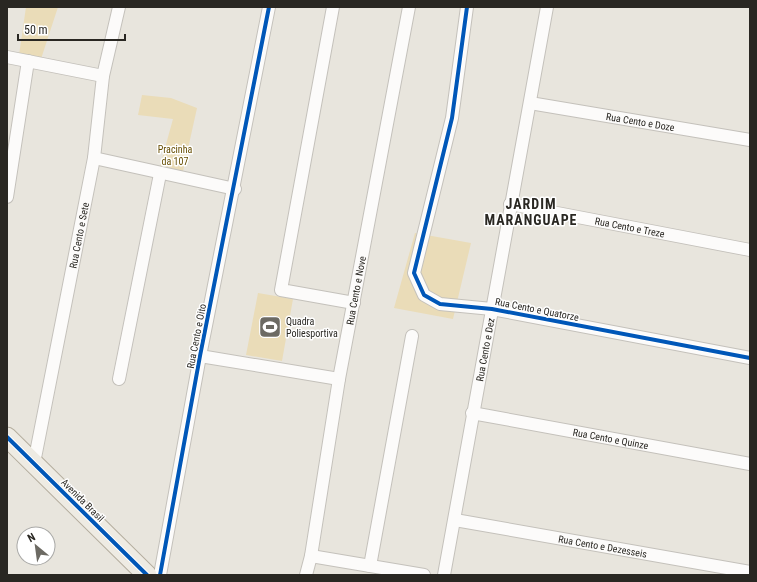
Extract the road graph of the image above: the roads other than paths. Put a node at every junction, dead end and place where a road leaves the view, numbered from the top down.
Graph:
1 (119, 7) edge
2 (269, 7) edge
3 (333, 7) edge
4 (409, 7) edge
5 (467, 7) edge
6 (547, 7) edge
7 (7, 57) edge
8 (28, 61) junction
9 (103, 76) junction
10 (530, 103) junction
11 (750, 140) edge
12 (94, 158) junction
13 (160, 174) junction
14 (235, 189) junction
15 (7, 198) edge
16 (510, 204) junction
17 (750, 250) edge
18 (354, 303) junction
19 (492, 309) junction
20 (412, 336) dead end
21 (200, 356) junction
22 (750, 358) edge
23 (119, 379) dead end
24 (339, 379) junction
25 (472, 413) junction
26 (7, 437) edge
27 (34, 463) junction
28 (750, 464) edge
29 (455, 520) junction
30 (311, 556) junction
31 (370, 566) junction
32 (750, 572) edge
33 (147, 575) edge
34 (160, 575) edge
35 (306, 575) edge
36 (424, 575) edge
37 (444, 575) edge

1 - 9 street, Rua Cento e Sete
2 - 14 street, Rua Cento e Oito
3 - 18 street
4 - 18 street, Rua Cento e Nove
5 - 19 street, Rua Cento e Quatorze
6 - 10 street, Rua Cento e Dez
7 - 8 street
8 - 9 street
8 - 15 street
9 - 12 street, Rua Cento e Sete
10 - 11 street, Rua Cento e Doze
10 - 16 street, Rua Cento e Dez
12 - 13 street
12 - 27 street, Rua Cento e Sete
13 - 14 street
13 - 23 street
14 - 21 street, Rua Cento e Oito
16 - 17 street, Rua Cento e Treze
16 - 19 street, Rua Cento e Dez
18 - 24 street, Rua Cento e Nove
19 - 22 street, Rua Cento e Quatorze
19 - 25 street, Rua Cento e Dez
20 - 31 street
21 - 24 street
21 - 34 street, Rua Cento e Oito
24 - 30 street, Rua Cento e Nove
25 - 28 street, Rua Cento e Quinze
25 - 29 street, Rua Cento e Dez
26 - 27 main road, Avenida Brasil
27 - 33 main road, Avenida Brasil
29 - 32 street, Rua Cento e Dezesseis
29 - 37 street, Rua Cento e Dez
30 - 31 street
30 - 35 street, Rua Cento e Nove
31 - 36 street

